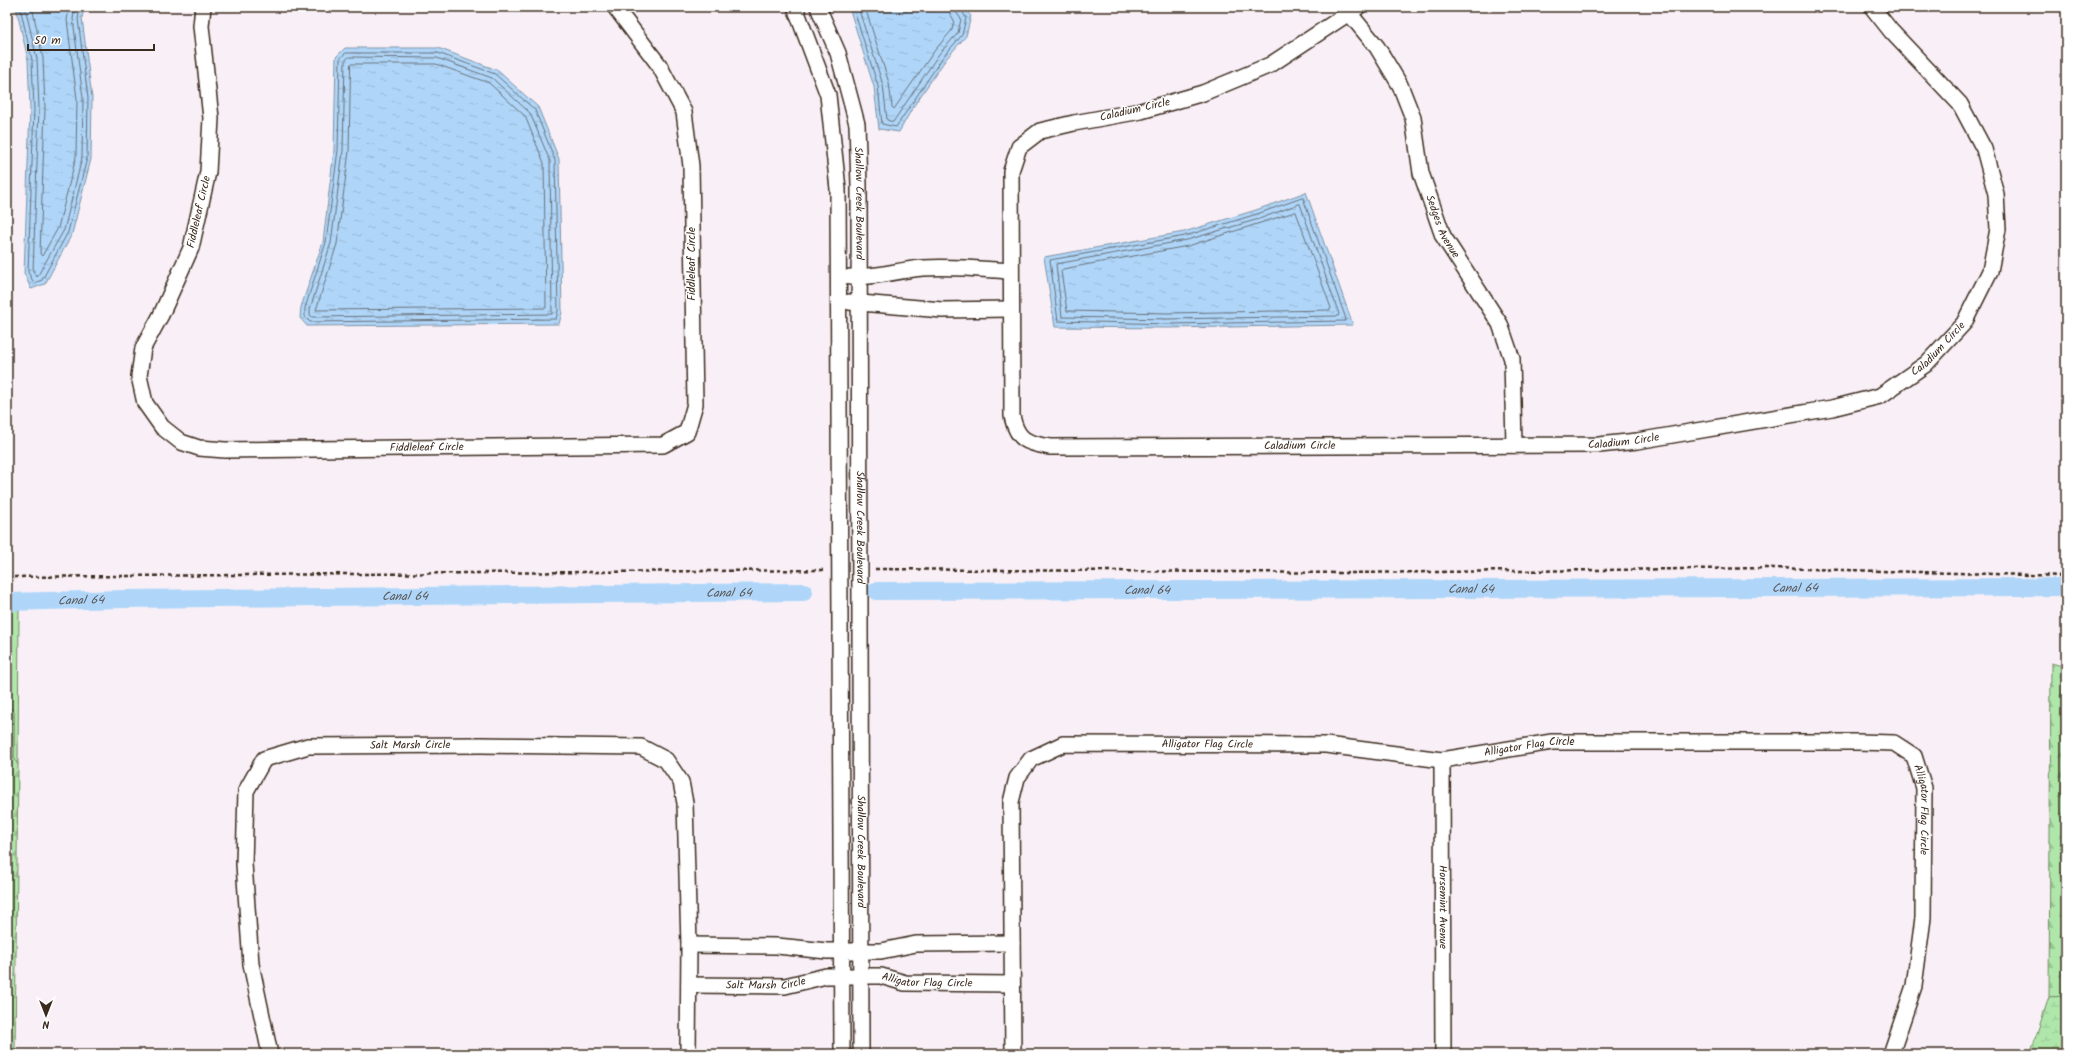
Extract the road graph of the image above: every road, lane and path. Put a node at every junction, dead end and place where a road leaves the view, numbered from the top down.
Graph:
1 (203, 7) edge
2 (615, 7) edge
3 (795, 7) edge
4 (818, 7) edge
5 (1872, 7) edge
6 (1354, 10) edge
7 (1010, 271) junction
8 (838, 277) junction
9 (859, 277) junction
10 (859, 302) junction
11 (838, 303) junction
12 (1010, 309) junction
13 (1514, 445) junction
14 (859, 570) junction
15 (840, 571) junction
16 (2066, 576) edge
17 (7, 577) edge
18 (1442, 760) junction
19 (1012, 943) junction
20 (689, 945) junction
21 (843, 951) junction
22 (860, 951) junction
23 (842, 976) junction
24 (860, 976) junction
25 (1012, 984) junction
26 (689, 985) junction
27 (270, 1054) edge
28 (688, 1054) edge
29 (842, 1054) edge
30 (861, 1054) edge
31 (1013, 1054) edge
32 (1443, 1054) edge
33 (1891, 1054) edge

1 - 2 street, Fiddleleaf Circle
3 - 8 street, Shallow Creek Boulevard
4 - 9 street, Shallow Creek Boulevard
5 - 13 street, Caladium Circle
6 - 7 street, Caladium Circle
6 - 13 street, Sedges Avenue
7 - 9 street
7 - 12 street, Caladium Circle
8 - 9 street
8 - 11 street, Shallow Creek Boulevard
9 - 10 street, Shallow Creek Boulevard
10 - 11 street
10 - 12 street
10 - 14 street, Shallow Creek Boulevard
11 - 15 street, Shallow Creek Boulevard
12 - 13 street, Caladium Circle
14 - 16 path
14 - 22 street, Shallow Creek Boulevard
15 - 17 path
15 - 21 street, Shallow Creek Boulevard
18 - 19 street, Alligator Flag Circle
18 - 32 street, Horsemint Avenue
18 - 33 street, Alligator Flag Circle
19 - 22 street
19 - 25 street, Alligator Flag Circle
20 - 21 street
20 - 26 street, Salt Marsh Circle
20 - 27 street, Salt Marsh Circle
21 - 22 street
21 - 23 street, Shallow Creek Boulevard
22 - 24 street, Shallow Creek Boulevard
23 - 24 street, Alligator Flag Circle
23 - 26 street, Salt Marsh Circle
23 - 29 street, Shallow Creek Boulevard
24 - 25 street, Alligator Flag Circle
24 - 30 street, Shallow Creek Boulevard
25 - 31 street, Alligator Flag Circle
26 - 28 street, Salt Marsh Circle

